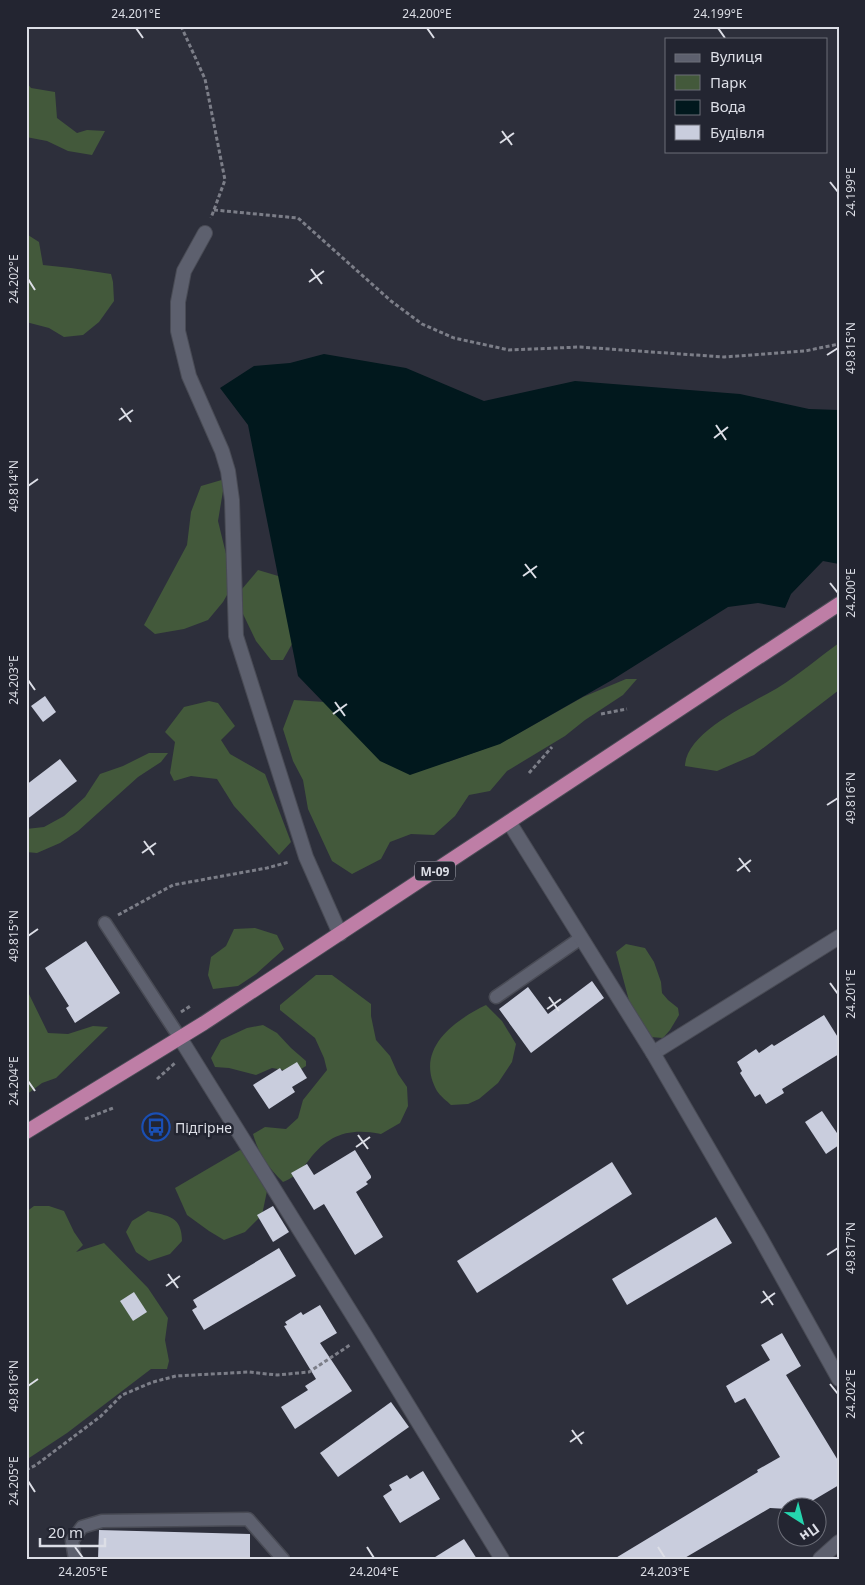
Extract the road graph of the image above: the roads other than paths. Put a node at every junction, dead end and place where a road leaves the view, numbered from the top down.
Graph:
1 (205, 233) road end
2 (839, 604) edge
3 (509, 822) junction
4 (105, 923) road end
5 (340, 934) junction
6 (839, 937) edge
7 (581, 938) junction
8 (496, 997) dead end
9 (180, 1038) junction
10 (653, 1053) junction
11 (26, 1132) edge
12 (839, 1378) edge
13 (839, 1542) edge
14 (75, 1559) edge
15 (283, 1559) edge
16 (502, 1559) edge
17 (820, 1559) edge

1 - 5 street
2 - 3 highway, М-09
3 - 5 highway, М-09
3 - 7 street
4 - 9 lane
5 - 9 highway, М-09
6 - 10 street
7 - 8 lane
7 - 10 street
9 - 11 highway, М-09
9 - 16 street
10 - 12 street
13 - 17 street
14 - 15 lane

